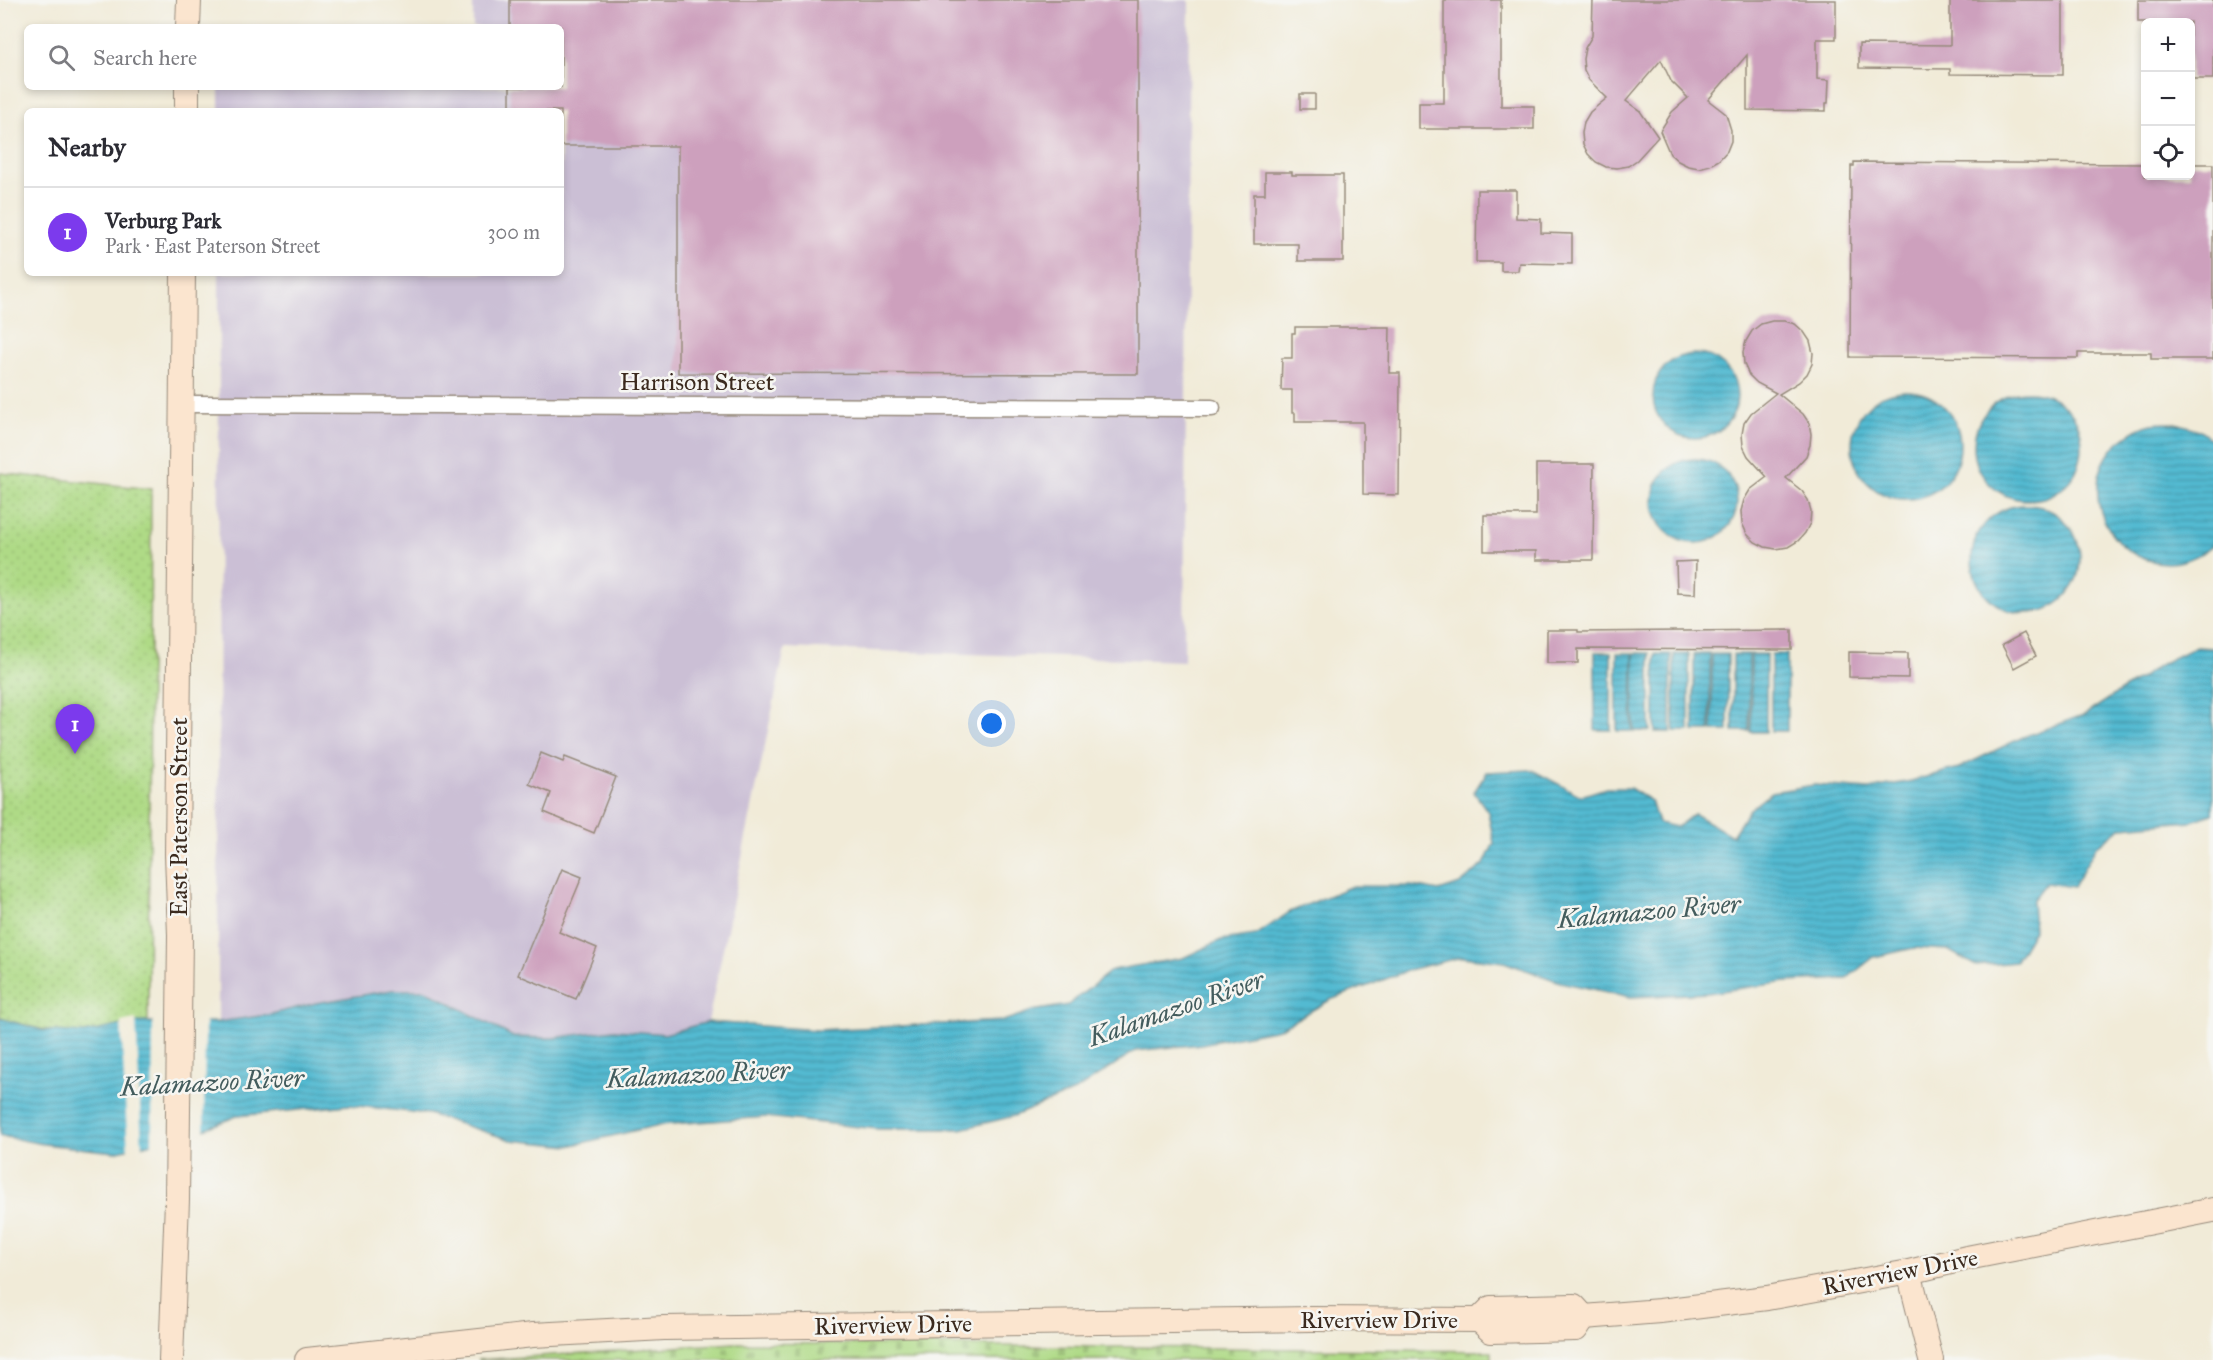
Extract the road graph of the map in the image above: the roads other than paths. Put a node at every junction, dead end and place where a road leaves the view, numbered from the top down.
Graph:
1 (189, 0) edge
2 (188, 24) edge
3 (187, 90) edge
4 (187, 108) edge
5 (183, 276) edge
6 (181, 404) junction
7 (1212, 408) dead end
8 (2213, 1210) edge
9 (1909, 1272) junction
10 (171, 1360) edge
11 (308, 1360) edge
12 (1931, 1360) edge

1 - 2 street
3 - 4 street
5 - 6 street, East Paterson Street
6 - 7 street, Harrison Street
6 - 10 street, East Paterson Street
8 - 9 street, Riverview Drive
9 - 11 street, Riverview Drive
9 - 12 street

